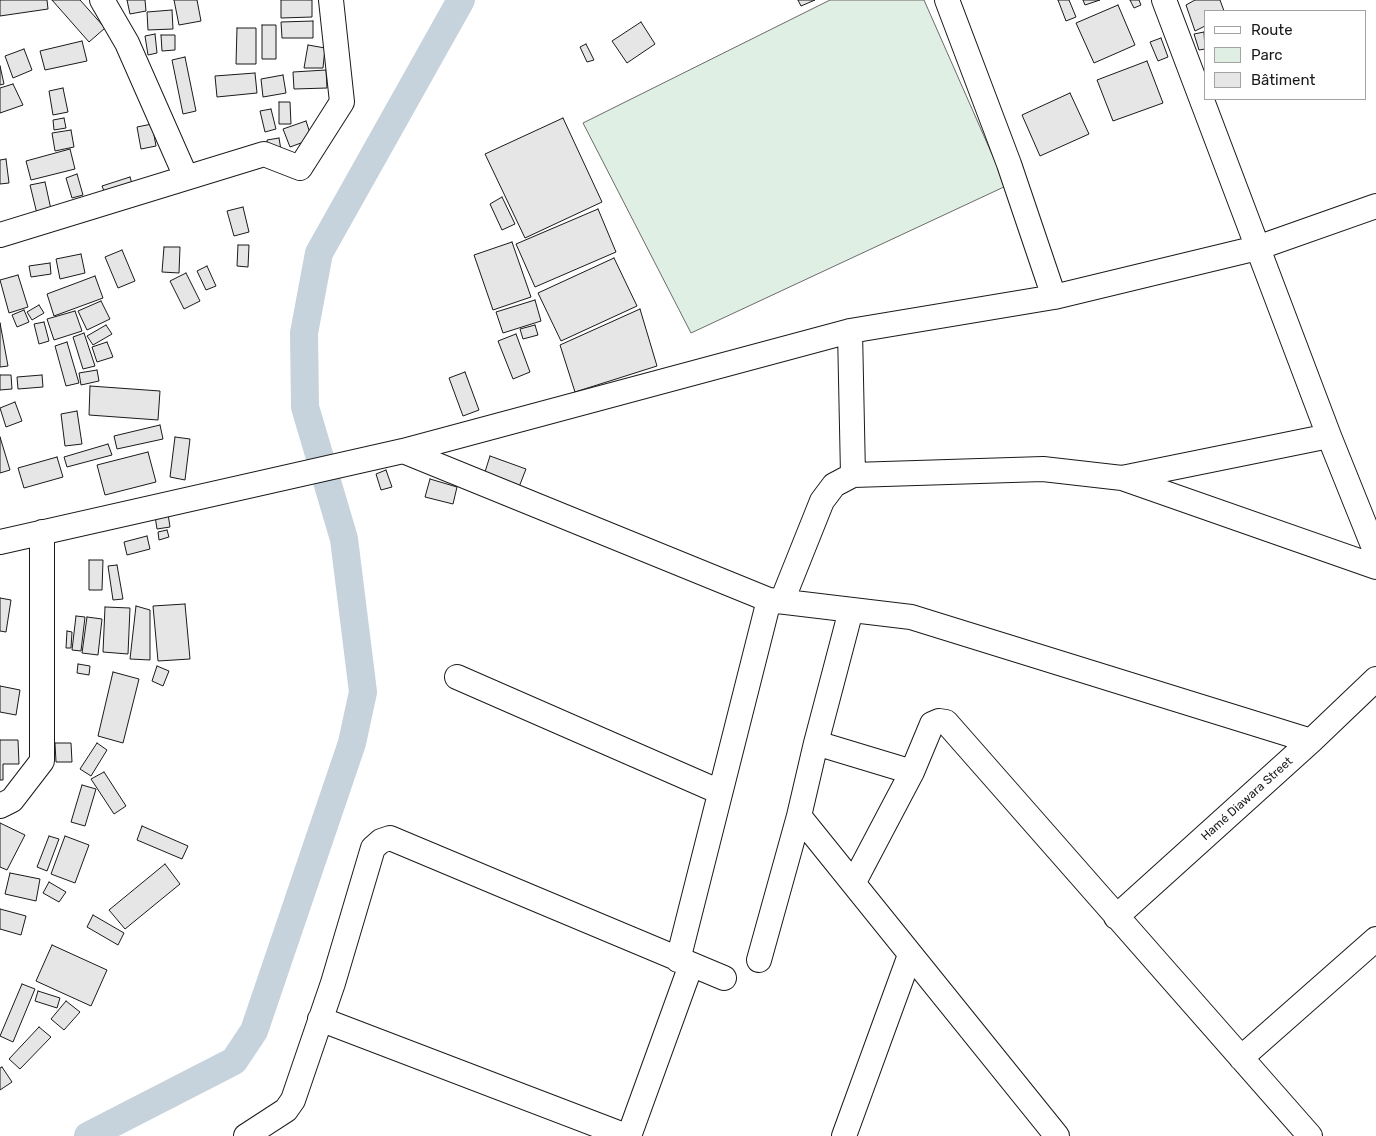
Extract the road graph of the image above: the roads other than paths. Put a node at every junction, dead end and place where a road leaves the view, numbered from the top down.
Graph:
1 (102, 0) edge
2 (331, 0) edge
3 (947, 0) edge
4 (1164, 0) edge
5 (186, 177) junction
6 (1376, 206) edge
7 (0, 235) edge
8 (1257, 248) junction
9 (1054, 297) junction
10 (850, 331) junction
11 (1329, 436) junction
12 (403, 450) junction
13 (853, 475) junction
14 (1122, 478) junction
15 (42, 532) junction
16 (0, 542) edge
17 (1376, 553) edge
18 (1376, 567) edge
19 (775, 600) junction
20 (851, 610) junction
21 (457, 677) dead end
22 (1376, 679) edge
23 (1311, 741) junction
24 (816, 743) junction
25 (912, 772) junction
26 (720, 792) junction
27 (0, 806) edge
28 (799, 816) junction
29 (854, 882) junction
30 (1116, 917) junction
31 (1376, 939) edge
32 (910, 955) junction
33 (759, 960) dead end
34 (684, 963) junction
35 (724, 978) dead end
36 (320, 1019) junction
37 (1241, 1058) junction
38 (1054, 1135) edge
39 (246, 1136) edge
40 (627, 1136) edge
41 (844, 1136) edge
42 (1310, 1136) edge

1 - 5 street
2 - 5 street
3 - 9 street
4 - 8 street
5 - 7 street
6 - 8 street
8 - 9 street
8 - 11 street
9 - 10 street
10 - 12 street
10 - 13 street
11 - 14 street
11 - 17 street
12 - 15 street
12 - 19 street
13 - 14 street
13 - 19 street
14 - 18 street
15 - 16 street
15 - 27 street
19 - 20 street
19 - 26 street
20 - 23 street
20 - 24 street
21 - 26 street
22 - 23 street, Hamé Diawara Street
23 - 30 street, Hamé Diawara Street
24 - 25 street
24 - 28 street
25 - 29 street
25 - 30 street
26 - 34 street
28 - 29 street
28 - 33 street
29 - 32 street
30 - 37 street
31 - 37 street
32 - 38 street
32 - 41 street
34 - 35 street
34 - 36 street
34 - 40 street
36 - 39 street
36 - 40 street
37 - 42 street

